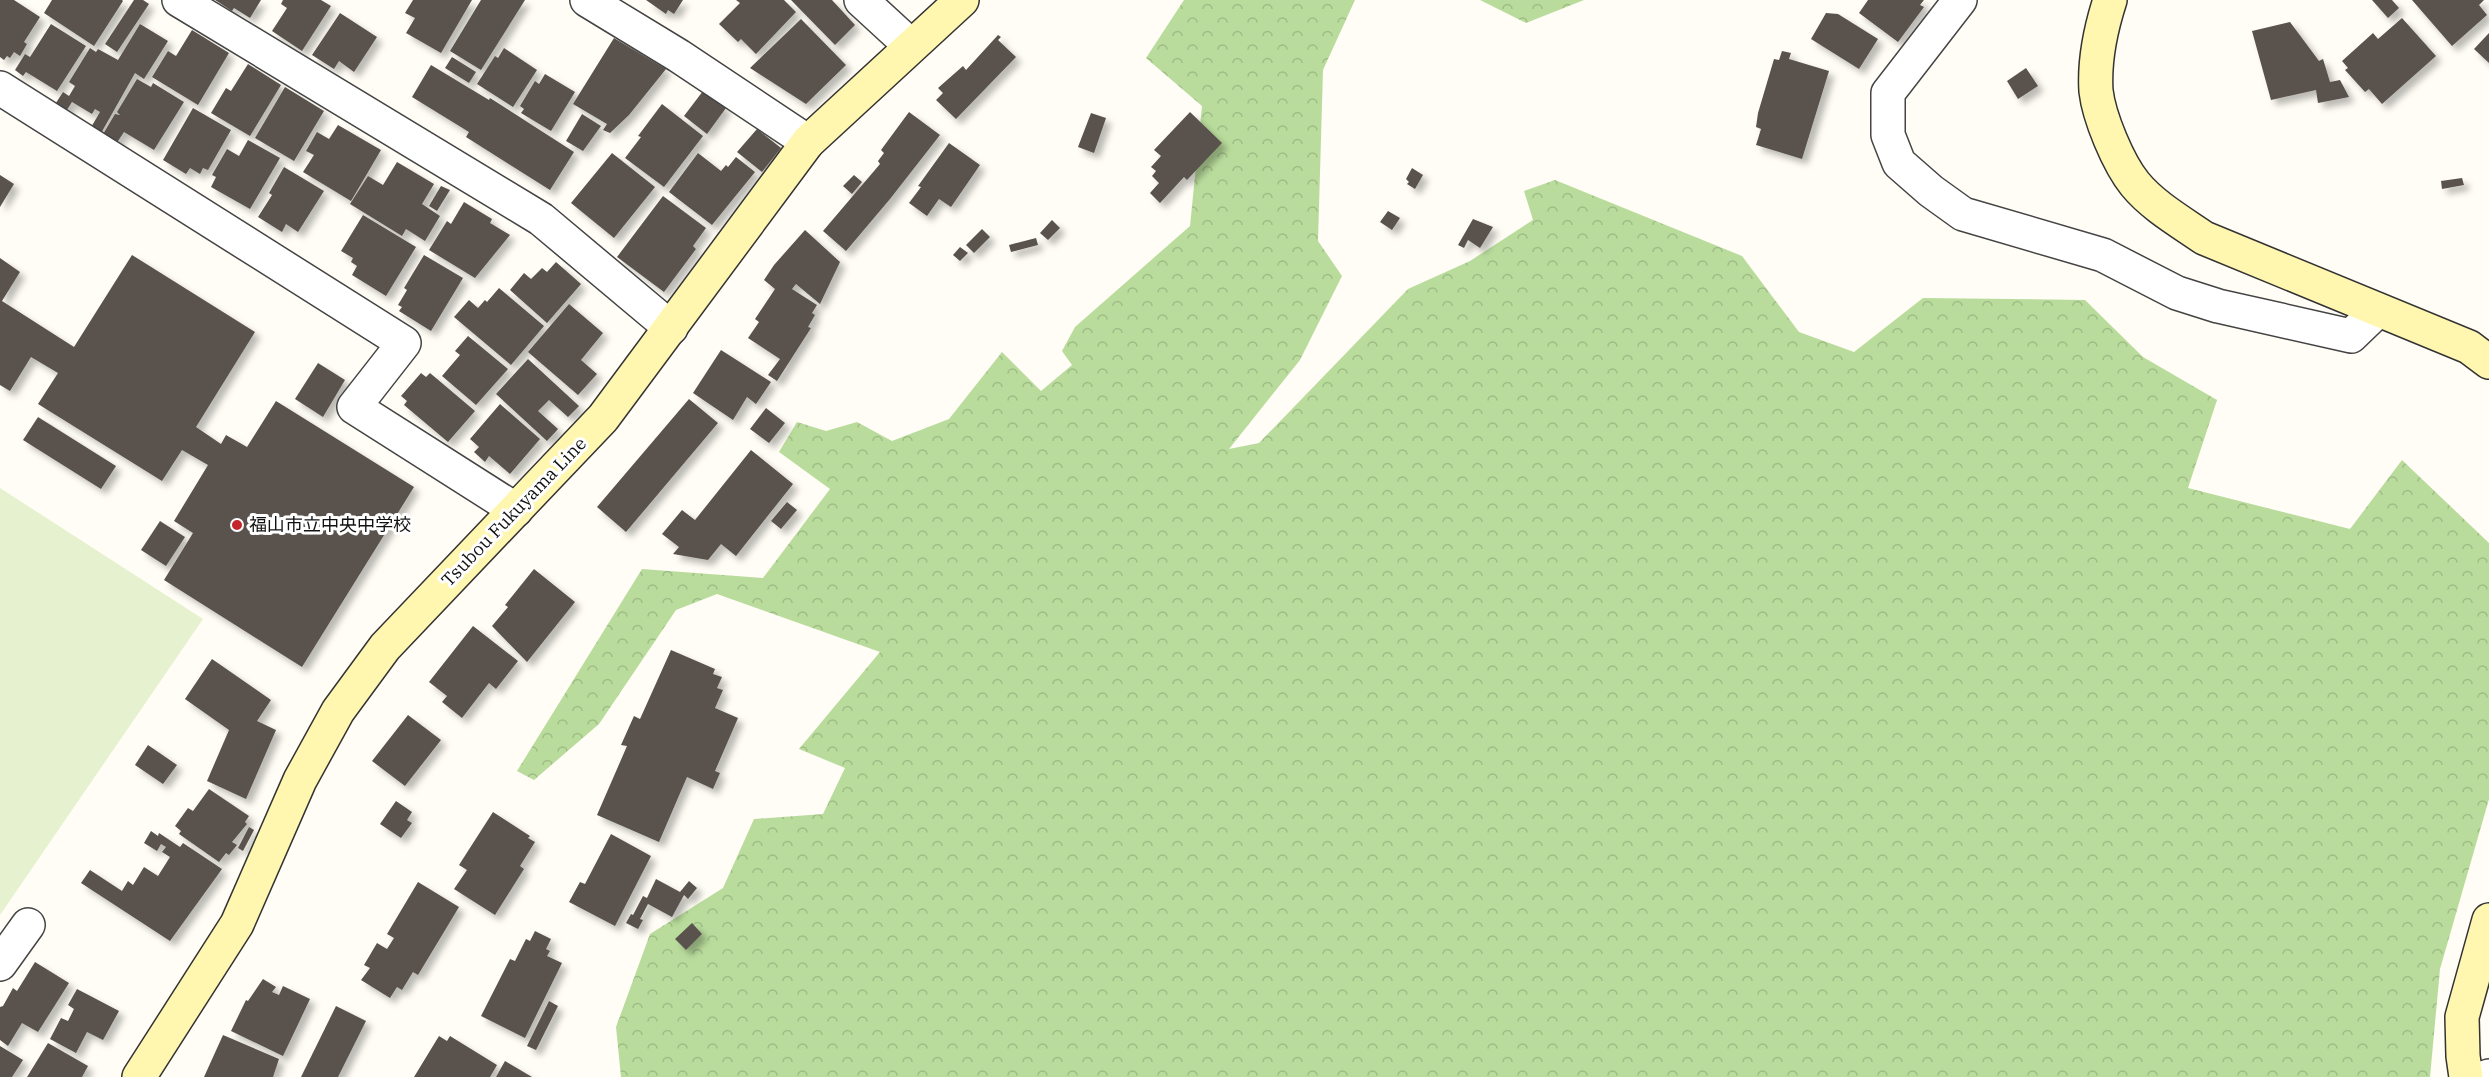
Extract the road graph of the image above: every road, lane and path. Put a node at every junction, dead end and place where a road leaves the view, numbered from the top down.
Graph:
1 (179, 0) edge
2 (587, 0) edge
3 (861, 0) edge
4 (962, 0) edge
5 (1960, 0) edge
6 (2110, 0) edge
7 (911, 46) junction
8 (0, 88) edge
9 (808, 142) junction
10 (2378, 310) junction
11 (670, 328) junction
12 (2489, 362) edge
13 (516, 510) junction
14 (2489, 920) edge
15 (28, 925) dead end
16 (0, 964) edge
17 (148, 1074) edge
18 (2466, 1077) edge

1 - 11 street
2 - 9 street
3 - 7 street
4 - 7 main road, Tsubou Fukuyama Line
5 - 10 street
6 - 10 main road
7 - 9 main road, Tsubou Fukuyama Line
8 - 13 street
9 - 11 main road, Tsubou Fukuyama Line
10 - 12 main road
11 - 13 main road, Tsubou Fukuyama Line
13 - 17 main road, Tsubou Fukuyama Line
14 - 18 main road
15 - 16 street

